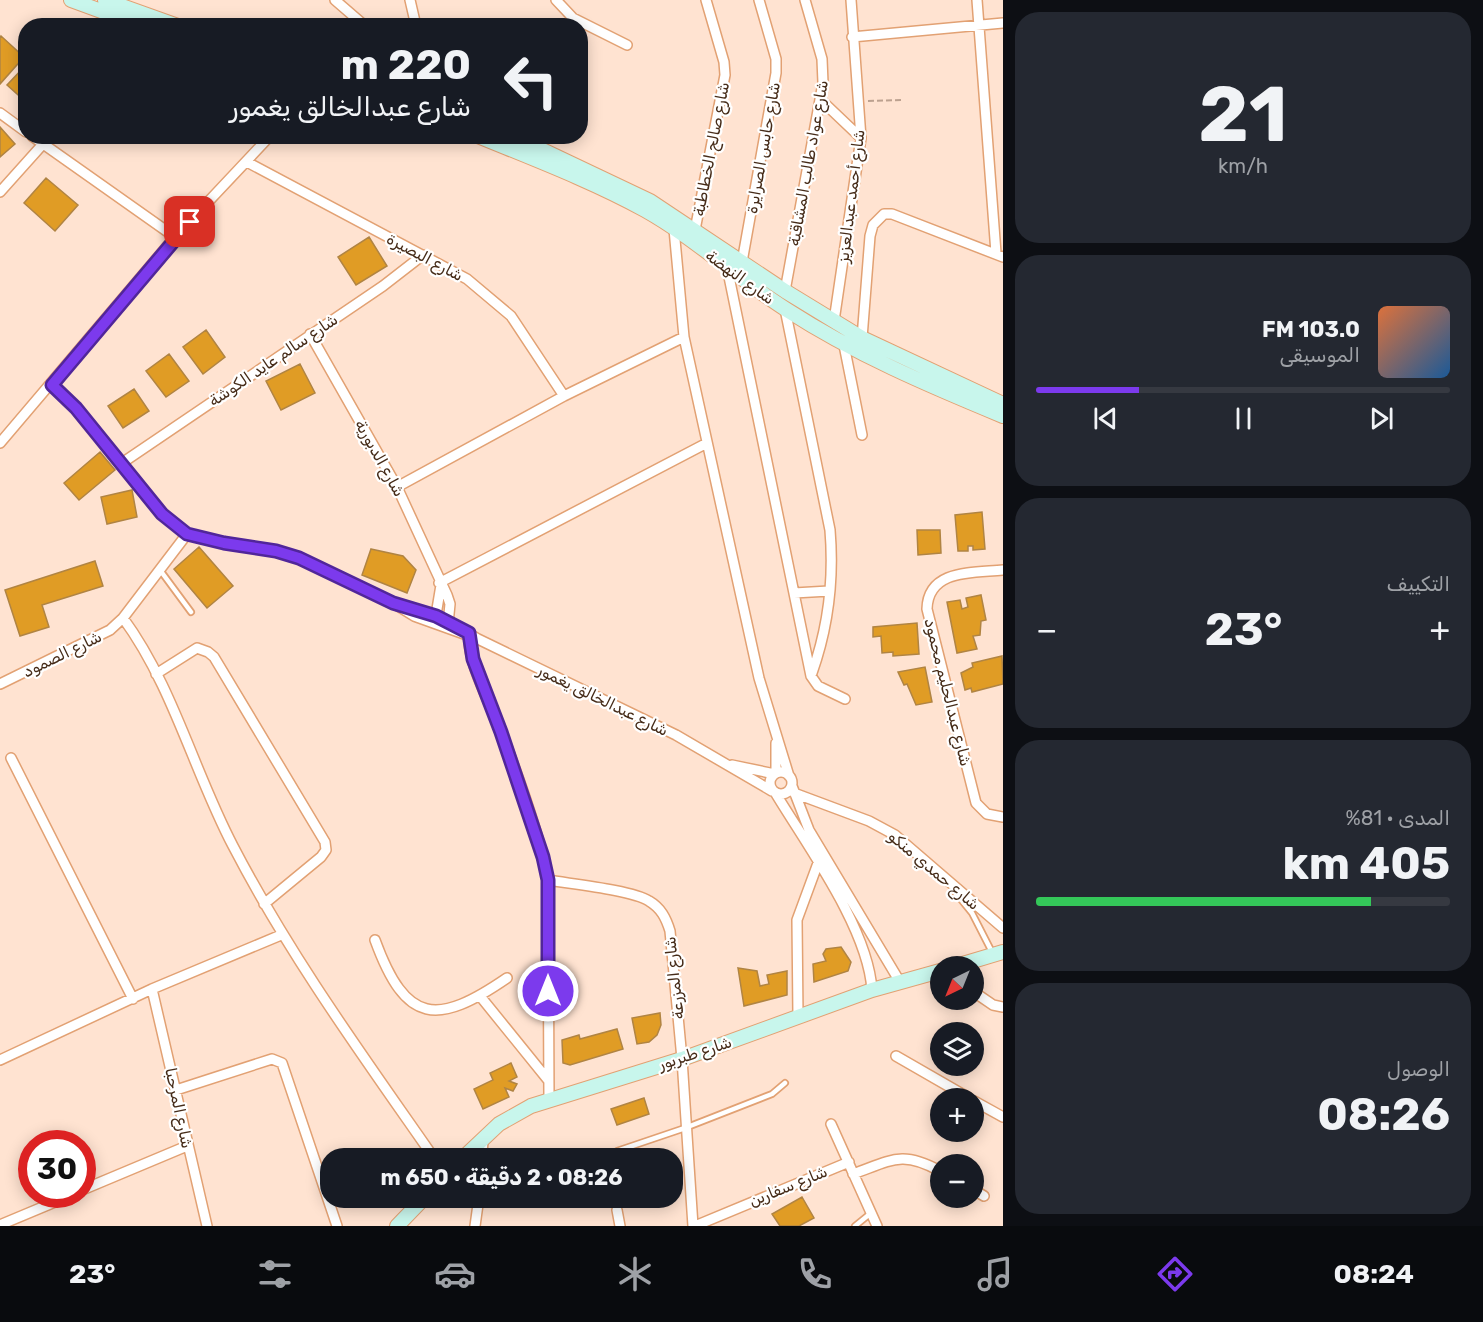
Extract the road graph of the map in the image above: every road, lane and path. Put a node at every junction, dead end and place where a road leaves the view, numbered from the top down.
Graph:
1 (70, 0) edge
2 (105, 0) edge
3 (335, 0) edge
4 (410, 0) edge
5 (556, 0) edge
6 (706, 0) edge
7 (759, 0) edge
8 (805, 0) edge
9 (851, 0) edge
10 (977, 0) edge
11 (120, 18) edge
12 (156, 18) edge
13 (356, 18) edge
14 (414, 18) edge
15 (573, 18) edge
16 (1003, 23) edge
17 (980, 25) junction
18 (588, 26) edge
19 (852, 37) junction
20 (627, 45) dead end
21 (821, 100) junction
22 (903, 100) dead end
23 (859, 101) junction
24 (0, 113) edge
25 (18, 126) edge
26 (861, 138) junction
27 (43, 144) joint
28 (263, 144) edge
29 (496, 144) edge
30 (530, 144) edge
31 (247, 162) junction
32 (0, 192) edge
33 (674, 229) junction
34 (695, 230) junction
35 (175, 237) junction
36 (423, 255) junction
37 (1000, 255) edge
38 (742, 262) junction
39 (727, 267) junction
40 (785, 291) junction
41 (784, 309) junction
42 (834, 321) junction
43 (310, 334) junction
44 (684, 337) junction
45 (862, 338) junction
46 (844, 345) junction
47 (52, 385) junction
48 (564, 396) junction
49 (1003, 404) edge
50 (1003, 416) edge
51 (862, 435) dead end
52 (0, 443) edge
53 (707, 443) junction
54 (122, 463) junction
55 (397, 487) junction
56 (187, 534) junction
57 (159, 570) junction
58 (1003, 570) edge
59 (440, 584) junction
60 (829, 591) junction
61 (794, 593) junction
62 (191, 612) dead end
63 (123, 618) junction
64 (435, 621) junction
65 (448, 625) junction
66 (472, 636) junction
67 (156, 674) junction
68 (811, 676) junction
69 (0, 684) edge
70 (845, 699) dead end
71 (776, 738) junction
72 (10, 758) dead end
73 (726, 764) junction
74 (776, 773) junction
75 (789, 776) junction
76 (793, 789) junction
77 (774, 792) junction
78 (1003, 818) edge
79 (818, 863) junction
80 (945, 878) junction
81 (548, 880) junction
82 (264, 904) junction
83 (1003, 928) edge
84 (281, 935) junction
85 (375, 940) dead end
86 (998, 954) edge
87 (930, 973) edge
88 (507, 978) dead end
89 (900, 982) junction
90 (152, 989) junction
91 (872, 990) junction
92 (480, 996) junction
93 (133, 999) junction
94 (984, 999) edge
95 (1003, 1007) edge
96 (798, 1017) junction
97 (896, 1056) dead end
98 (682, 1059) junction
99 (0, 1060) edge
100 (548, 1080) junction
101 (785, 1083) dead end
102 (952, 1088) edge
103 (176, 1090) junction
104 (549, 1100) junction
105 (984, 1107) edge
106 (1003, 1117) edge
107 (831, 1124) dead end
108 (685, 1128) junction
109 (483, 1139) junction
110 (188, 1146) junction
111 (428, 1148) edge
112 (474, 1148) edge
113 (483, 1148) edge
114 (625, 1148) edge
115 (849, 1162) junction
116 (930, 1166) edge
117 (853, 1174) junction
118 (96, 1184) edge
119 (42, 1208) edge
120 (414, 1208) edge
121 (477, 1208) edge
122 (617, 1210) dead end
123 (871, 1213) junction
124 (0, 1226) edge
125 (207, 1226) edge
126 (337, 1226) edge
127 (397, 1226) edge
128 (475, 1226) edge
129 (620, 1226) edge
130 (694, 1226) edge
131 (855, 1226) edge
132 (877, 1226) edge

1 - 11 street
2 - 12 street
3 - 13 street
4 - 14 street
5 - 15 street
6 - 34 street, شارع صالح الخطاطبة
7 - 38 street, شارع حابس الصرايرة
8 - 21 street, شارع عواد طالب المشاقبة
9 - 19 street, شارع أحمد عبدالعزيز
10 - 17 street
16 - 17 street
17 - 19 street
17 - 37 street
18 - 20 street
19 - 23 street, شارع أحمد عبدالعزيز
21 - 26 street
21 - 40 street, شارع عواد طالب المشاقبة
22 - 23 path
23 - 26 street, شارع أحمد عبدالعزيز
24 - 25 street
26 - 42 street, شارع أحمد عبدالعزيز
27 - 32 street
27 - 35 street
28 - 31 street
29 - 33 street, شارع النهضة
30 - 34 street, شارع النهضة
31 - 35 street
31 - 36 street, شارع البصيرة
33 - 39 street, شارع النهضة
33 - 44 street
34 - 38 street, شارع النهضة
35 - 47 street
36 - 43 street, شارع سالم عايد الكوشة
36 - 48 street, شارع البصيرة
37 - 45 street
38 - 40 street, شارع النهضة
39 - 41 street, شارع النهضة
39 - 61 street
40 - 42 street, شارع النهضة
41 - 46 street, شارع النهضة
41 - 60 street
42 - 45 street, شارع النهضة
43 - 54 street, شارع سالم عايد الكوشة
43 - 55 street, شارع الدبورية
44 - 48 street
44 - 53 street
45 - 49 street, شارع النهضة
46 - 50 street, شارع النهضة
46 - 51 street
47 - 52 street
47 - 54 street, شارع عبدالخالق يغمور
48 - 55 street
53 - 59 street
53 - 71 street
54 - 56 street, شارع عبدالخالق يغمور
55 - 59 street, شارع الدبورية
56 - 57 street, شارع الصمود
56 - 64 street, شارع عبدالخالق يغمور
57 - 62 lane
57 - 63 street, شارع الصمود
58 - 78 street, شارع عبدالحليم محمود
59 - 64 street
59 - 65 street, شارع الدبورية
60 - 61 street
60 - 68 street
61 - 68 street
63 - 67 street
63 - 69 street, شارع الصمود
64 - 65 street, شارع عبدالخالق يغمور
65 - 66 street, شارع عبدالخالق يغمور
66 - 73 street, شارع عبدالخالق يغمور
66 - 81 street
67 - 82 street
67 - 82 street
68 - 70 street
71 - 74 street
71 - 75 street
72 - 93 street
73 - 74 street, شارع عبدالخالق يغمور
73 - 77 street, شارع عبدالخالق يغمور
74 - 75 street
74 - 77 street
75 - 76 street
76 - 77 street
76 - 80 street, شارع حمدي منكو
76 - 89 street
77 - 79 street
79 - 91 street
79 - 96 street
80 - 83 street, شارع حمدي منكو
80 - 86 lane
81 - 98 street, شارع المزرعة
81 - 100 street
82 - 84 street
84 - 90 street
84 - 111 street
85 - 92 street
87 - 89 street, شارع طبربور
88 - 92 street
89 - 91 street, شارع طبربور
90 - 93 street
90 - 103 street, شارع المرحبا
91 - 96 street, شارع طبربور
92 - 100 street
93 - 99 street
94 - 95 street
96 - 98 street, شارع طبربور
97 - 102 street
98 - 104 street, شارع طبربور
98 - 108 street, شارع المزرعة
100 - 104 street
101 - 108 lane
103 - 110 street, شارع المرحبا
103 - 126 street
104 - 109 street, شارع طبربور
105 - 106 street
107 - 115 street
108 - 114 lane
108 - 130 street, شارع المزرعة
109 - 112 street, شارع طبربور
109 - 113 street
110 - 118 street
110 - 125 street, شارع المرحبا
115 - 117 street
115 - 130 street, شارع سفارين
116 - 117 street, شارع سفارين
117 - 123 street
119 - 124 street
120 - 127 street
121 - 128 street
122 - 129 street
123 - 131 lane
123 - 132 street

